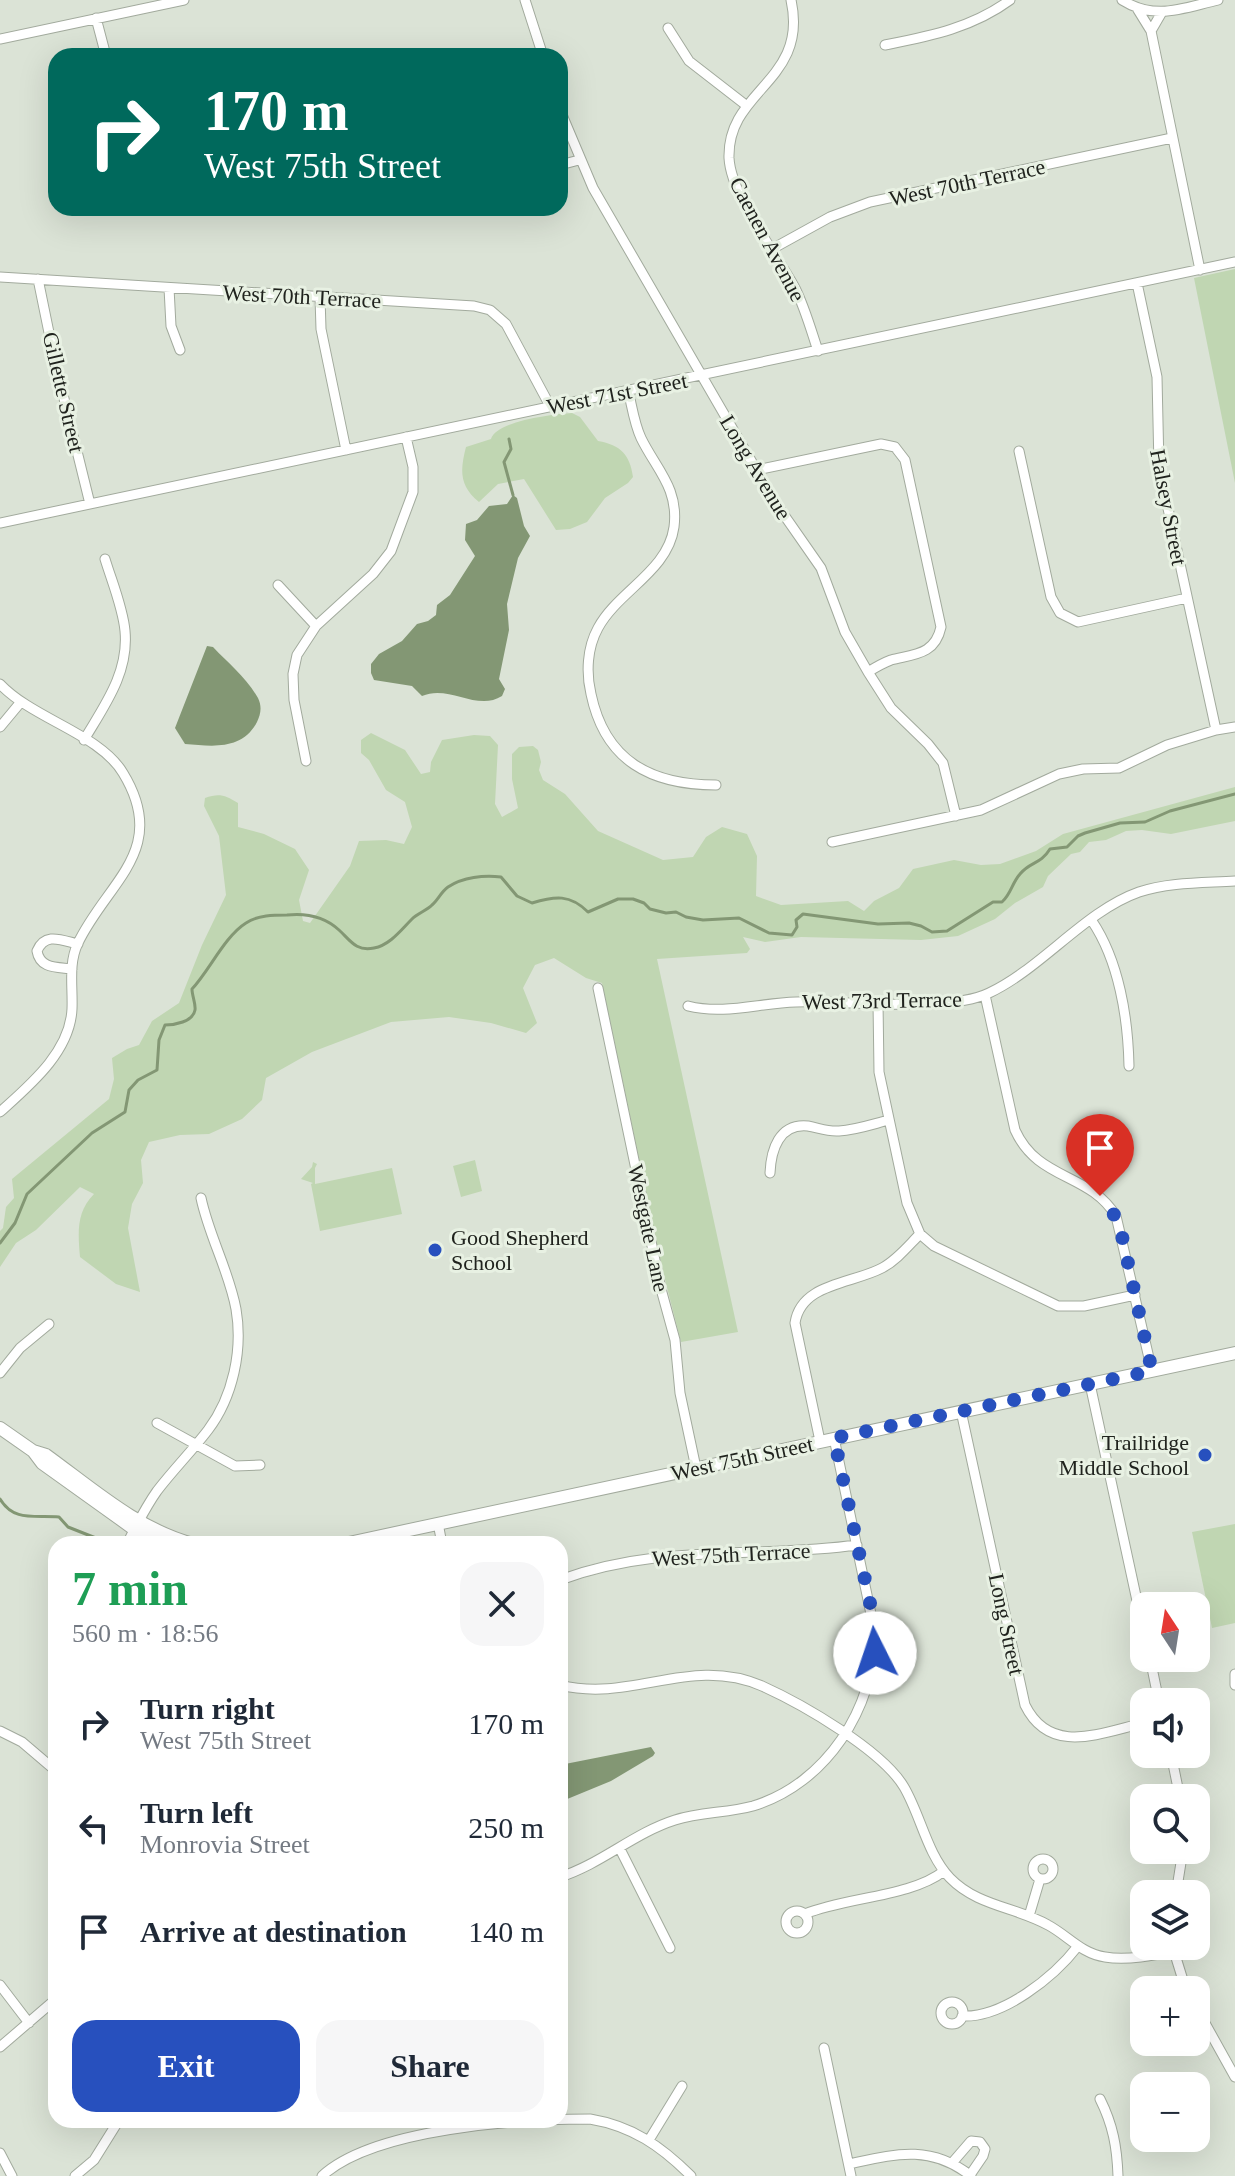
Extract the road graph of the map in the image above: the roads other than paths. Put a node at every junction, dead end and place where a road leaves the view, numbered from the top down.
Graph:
1 (184, 0) edge
2 (525, 0) edge
3 (791, 0) edge
4 (1010, 0) edge
5 (1122, 0) edge
6 (1218, 0) edge
7 (1138, 10) junction
8 (1162, 12) junction
9 (96, 18) junction
10 (668, 28) dead end
11 (1151, 31) junction
12 (0, 39) edge
13 (885, 45) dead end
14 (104, 48) edge
15 (540, 48) edge
16 (747, 106) junction
17 (568, 131) edge
18 (1172, 138) junction
19 (579, 160) junction
20 (568, 163) edge
21 (772, 249) junction
22 (1235, 262) edge
23 (1200, 270) junction
24 (0, 277) edge
25 (38, 279) junction
26 (1137, 283) junction
27 (169, 288) junction
28 (320, 297) junction
29 (180, 350) dead end
30 (818, 351) junction
31 (701, 376) junction
32 (628, 390) junction
33 (550, 406) junction
34 (406, 437) junction
35 (346, 450) junction
36 (1019, 451) dead end
37 (757, 470) junction
38 (90, 504) junction
39 (0, 523) edge
40 (105, 559) dead end
41 (278, 585) dead end
42 (1187, 598) junction
43 (316, 626) junction
44 (868, 672) junction
45 (0, 684) edge
46 (20, 703) junction
47 (0, 727) edge
48 (1235, 727) edge
49 (1216, 730) junction
50 (84, 740) junction
51 (306, 761) dead end
52 (716, 785) dead end
53 (956, 816) junction
54 (832, 842) dead end
55 (1235, 881) edge
56 (1092, 921) junction
57 (78, 944) junction
58 (72, 969) junction
59 (598, 988) dead end
60 (985, 995) junction
61 (878, 1002) junction
62 (688, 1006) dead end
63 (1129, 1066) dead end
64 (0, 1112) edge
65 (889, 1120) junction
66 (770, 1173) dead end
67 (201, 1198) dead end
68 (920, 1234) junction
69 (1135, 1295) junction
70 (49, 1324) dead end
71 (1235, 1353) edge
72 (1152, 1371) junction
73 (0, 1373) edge
74 (1090, 1384) junction
75 (961, 1411) junction
76 (157, 1423) dead end
77 (0, 1428) edge
78 (834, 1438) junction
79 (820, 1441) junction
80 (195, 1444) junction
81 (260, 1465) dead end
82 (696, 1468) junction
83 (438, 1523) junction
84 (136, 1526) junction
85 (131, 1536) edge
86 (149, 1536) edge
87 (166, 1536) edge
88 (380, 1536) edge
89 (440, 1536) edge
90 (857, 1545) junction
91 (568, 1577) edge
92 (1135, 1592) edge
93 (1235, 1674) edge
94 (1235, 1685) edge
95 (568, 1686) edge
96 (1130, 1726) edge
97 (0, 1731) edge
98 (845, 1734) junction
99 (48, 1760) edge
100 (620, 1849) junction
101 (944, 1871) junction
102 (568, 1874) edge
103 (1040, 1879) dead end
104 (805, 1914) dead end
105 (1029, 1916) junction
106 (1078, 1946) junction
107 (670, 1948) dead end
108 (1130, 1955) edge
109 (0, 1985) edge
110 (48, 2006) edge
111 (962, 2016) dead end
112 (29, 2023) junction
113 (1210, 2032) edge
114 (0, 2047) edge
115 (824, 2048) dead end
116 (1235, 2077) edge
117 (682, 2086) dead end
118 (1100, 2099) dead end
119 (568, 2121) edge
120 (114, 2128) edge
121 (463, 2128) edge
122 (649, 2140) junction
123 (0, 2153) edge
124 (952, 2163) junction
125 (849, 2164) junction
126 (12, 2176) edge
127 (75, 2176) edge
128 (322, 2176) edge
129 (691, 2176) edge
130 (851, 2176) edge
131 (970, 2176) edge
132 (1118, 2176) edge

1 - 9 street
2 - 15 street
3 - 16 street, Caenen Avenue
4 - 13 street
5 - 7 street
6 - 8 street
7 - 8 street
7 - 11 street
8 - 11 street
9 - 12 street
9 - 14 street
10 - 16 street
11 - 18 street
16 - 21 street, Caenen Avenue
17 - 19 street, Long Avenue
18 - 21 street, West 70th Terrace
18 - 23 street
19 - 20 street
19 - 31 street, Long Avenue
21 - 30 street, Caenen Avenue
22 - 23 street, West 71st Street
23 - 26 street, West 71st Street
24 - 25 street, West 70th Terrace
25 - 27 street, West 70th Terrace
25 - 38 street, Gillette Street
26 - 30 street, West 71st Street
26 - 42 street, Halsey Street
27 - 28 street, West 70th Terrace
27 - 29 street
28 - 33 street, West 70th Terrace
28 - 35 street
30 - 31 street, West 71st Street
31 - 32 street, West 71st Street
31 - 37 street, Long Avenue
32 - 33 street, West 71st Street
32 - 52 street
33 - 34 street, West 71st Street
34 - 35 street, West 71st Street
34 - 43 street
35 - 38 street, West 71st Street
36 - 42 street
37 - 44 street, Long Avenue
37 - 44 street
38 - 39 street, West 71st Street
40 - 50 street
41 - 43 street
42 - 49 street, Halsey Street
43 - 51 street
44 - 53 street, Long Avenue
45 - 46 street
46 - 47 street
46 - 50 street
48 - 49 street
49 - 53 street
50 - 57 street
53 - 54 street
55 - 56 street, West 73rd Terrace
56 - 60 street, West 73rd Terrace
56 - 63 street
57 - 58 street
57 - 58 street
58 - 64 street
59 - 82 street, Westgate Lane
60 - 61 street, West 73rd Terrace
60 - 69 street
61 - 62 street, West 73rd Terrace
61 - 65 street
65 - 66 street
65 - 68 street
67 - 80 street
68 - 69 street
68 - 79 street
69 - 72 street
70 - 73 street
71 - 72 main road, West 75th Street
72 - 74 main road, West 75th Street
74 - 75 main road, West 75th Street
74 - 92 street
75 - 78 main road, West 75th Street
75 - 96 street, Long Street
76 - 80 street
77 - 84 main road
78 - 79 main road, West 75th Street
78 - 90 street
79 - 82 main road, West 75th Street
80 - 81 street
80 - 84 street
82 - 83 main road, West 75th Street
83 - 88 main road, West 75th Street
83 - 89 street
84 - 85 street
84 - 86 main road
84 - 87 main road
90 - 91 street, West 75th Terrace
90 - 98 street
93 - 94 street
95 - 98 street
97 - 99 street
98 - 100 street
98 - 101 street
100 - 102 street
100 - 107 street
101 - 104 street
101 - 105 street
103 - 105 street
105 - 106 street
106 - 108 street
106 - 111 street
109 - 112 street
110 - 112 street
112 - 114 street
113 - 116 street
115 - 125 street
117 - 122 street
118 - 132 street
119 - 122 street
120 - 127 street
121 - 128 street
122 - 129 street
123 - 126 street
124 - 125 street
124 - 131 street
124 - 131 street
125 - 130 street

